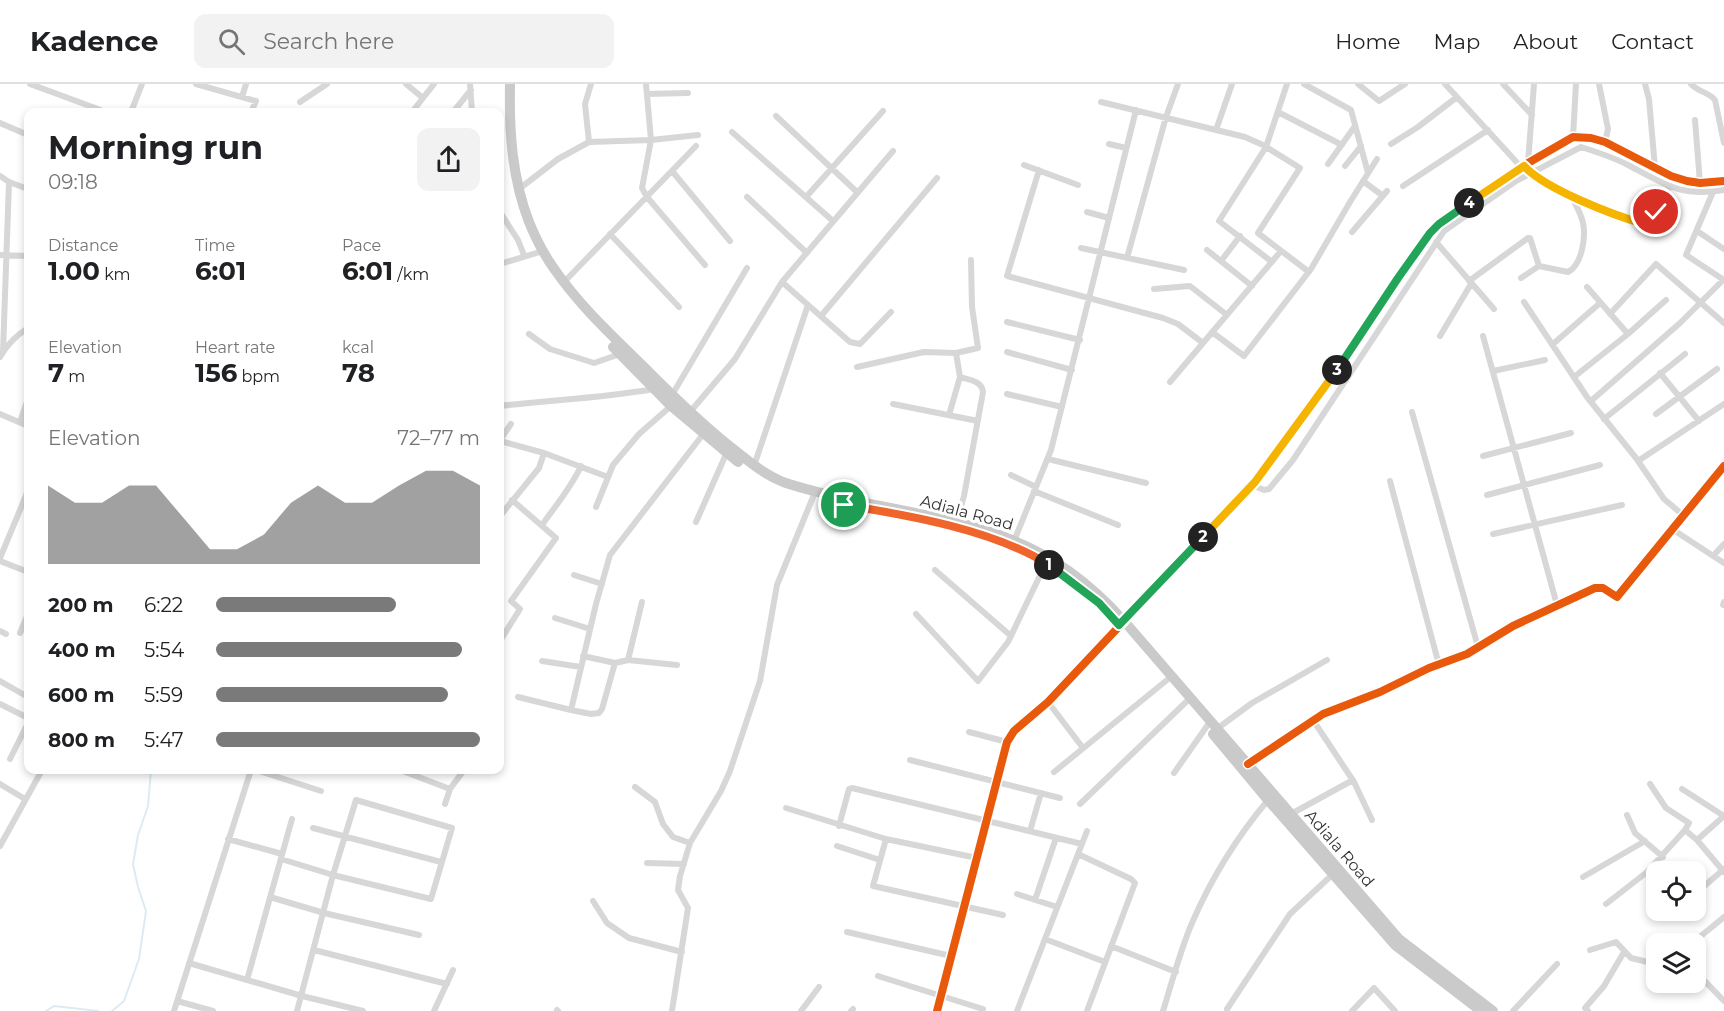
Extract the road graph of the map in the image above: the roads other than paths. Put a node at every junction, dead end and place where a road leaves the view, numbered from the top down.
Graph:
1 (30, 84) edge
2 (142, 84) edge
3 (196, 84) edge
4 (246, 84) edge
5 (327, 84) edge
6 (406, 84) edge
7 (434, 84) edge
8 (504, 84) edge
9 (510, 84) edge
10 (591, 84) edge
11 (646, 84) edge
12 (1178, 84) edge
13 (1232, 84) edge
14 (1287, 84) edge
15 (1304, 84) edge
16 (1358, 84) edge
17 (1405, 84) edge
18 (1445, 84) edge
19 (1503, 84) edge
20 (1534, 84) edge
21 (1576, 84) edge
22 (1599, 84) edge
23 (1645, 84) edge
24 (1691, 84) edge
25 (471, 87) edge
26 (688, 93) dead end
27 (647, 94) junction
28 (242, 97) junction
29 (423, 98) junction
30 (1457, 98) junction
31 (300, 102) dead end
32 (1101, 102) dead end
33 (95, 108) edge
34 (133, 108) edge
35 (253, 108) edge
36 (415, 108) edge
37 (456, 108) edge
38 (472, 108) edge
39 (503, 108) edge
40 (1136, 110) junction
41 (883, 111) dead end
42 (1278, 112) junction
43 (1532, 115) junction
44 (776, 116) dead end
45 (1166, 117) junction
46 (1695, 120) dead end
47 (0, 123) edge
48 (1355, 126) junction
49 (1723, 129) edge
50 (1216, 130) junction
51 (1488, 130) junction
52 (732, 132) dead end
53 (24, 133) edge
54 (698, 135) dead end
55 (504, 136) edge
56 (1573, 137) junction
57 (651, 140) junction
58 (589, 142) junction
59 (1605, 142) junction
60 (1724, 142) edge
61 (1109, 144) dead end
62 (1391, 144) dead end
63 (1342, 145) junction
64 (696, 146) dead end
65 (1361, 146) junction
66 (1266, 147) junction
67 (1126, 148) junction
68 (893, 152) dead end
69 (1377, 159) dead end
70 (1328, 164) dead end
71 (1024, 165) dead end
72 (1346, 166) dead end
73 (1525, 166) junction
74 (831, 167) junction
75 (1655, 168) junction
76 (1039, 170) junction
77 (672, 171) junction
78 (1530, 172) junction
79 (1368, 173) junction
80 (0, 176) edge
81 (937, 178) dead end
82 (1363, 181) junction
83 (1724, 181) edge
84 (9, 182) junction
85 (1700, 183) junction
86 (1078, 185) dead end
87 (1403, 186) dead end
88 (1669, 187) junction
89 (24, 188) edge
90 (519, 190) junction
91 (1724, 190) edge
92 (857, 192) junction
93 (1713, 192) junction
94 (1571, 195) junction
95 (647, 197) junction
96 (747, 197) dead end
97 (806, 197) junction
98 (1087, 212) dead end
99 (504, 218) edge
100 (1109, 218) junction
101 (833, 221) junction
102 (1697, 231) junction
103 (1352, 232) dead end
104 (610, 234) junction
105 (1240, 236) junction
106 (730, 241) dead end
107 (1436, 242) junction
108 (1722, 246) edge
109 (1081, 248) dead end
110 (1206, 250) dead end
111 (1281, 251) junction
112 (1101, 252) junction
113 (540, 253) junction
114 (807, 253) junction
115 (2, 255) edge
116 (524, 255) junction
117 (24, 256) edge
118 (1128, 258) junction
119 (971, 260) dead end
120 (1221, 261) junction
121 (504, 262) edge
122 (1272, 262) junction
123 (705, 265) dead end
124 (1539, 266) junction
125 (747, 268) dead end
126 (1184, 270) dead end
127 (1309, 272) junction
128 (1521, 279) dead end
129 (1723, 280) edge
130 (564, 282) junction
131 (782, 282) junction
132 (1470, 283) junction
133 (1252, 286) junction
134 (1587, 287) dead end
135 (1154, 289) dead end
136 (1090, 298) junction
137 (1666, 300) dead end
138 (1524, 302) dead end
139 (1701, 302) junction
140 (1600, 303) junction
141 (808, 305) junction
142 (679, 307) dead end
143 (1494, 309) dead end
144 (891, 312) dead end
145 (1610, 314) junction
146 (1227, 315) junction
147 (2, 316) edge
148 (821, 316) junction
149 (1007, 322) dead end
150 (1724, 323) edge
151 (24, 330) edge
152 (1212, 332) junction
153 (529, 334) dead end
154 (1628, 334) junction
155 (1440, 336) dead end
156 (1483, 336) dead end
157 (1080, 340) junction
158 (1203, 343) junction
159 (1553, 344) junction
160 (1007, 352) dead end
161 (956, 353) junction
162 (2, 354) edge
163 (620, 354) junction
164 (1685, 354) dead end
165 (1545, 360) dead end
166 (857, 367) dead end
167 (1717, 369) dead end
168 (1072, 370) junction
169 (1492, 372) junction
170 (1660, 373) junction
171 (960, 377) junction
172 (1574, 377) junction
173 (1170, 382) dead end
174 (655, 389) junction
175 (1007, 394) dead end
176 (1679, 396) junction
177 (672, 401) junction
178 (1591, 401) junction
179 (1724, 404) edge
180 (893, 405) dead end
181 (504, 406) edge
182 (1062, 407) junction
183 (24, 410) edge
184 (690, 412) junction
185 (1412, 412) dead end
186 (0, 414) edge
187 (1656, 414) dead end
188 (949, 415) junction
189 (1604, 419) junction
190 (978, 421) junction
191 (1699, 421) junction
192 (20, 422) junction
193 (24, 424) edge
194 (511, 424) dead end
195 (706, 431) junction
196 (1571, 433) dead end
197 (504, 434) edge
198 (504, 441) edge
199 (1513, 448) junction
200 (728, 450) junction
201 (544, 453) junction
202 (1483, 456) dead end
203 (1048, 459) junction
204 (1638, 461) junction
205 (1600, 465) dead end
206 (581, 466) junction
207 (754, 466) junction
208 (1724, 466) edge
209 (1011, 475) dead end
210 (608, 477) junction
211 (1390, 481) dead end
212 (1146, 483) dead end
213 (1252, 485) junction
214 (1523, 485) junction
215 (1035, 489) junction
216 (1487, 495) dead end
217 (813, 497) junction
218 (24, 500) edge
219 (512, 500) junction
220 (1622, 505) dead end
221 (596, 507) dead end
222 (504, 511) edge
223 (1683, 515) junction
224 (957, 521) junction
225 (696, 522) dead end
226 (542, 525) junction
227 (1118, 525) dead end
228 (1534, 525) junction
229 (1672, 529) junction
230 (1493, 534) dead end
231 (1013, 543) junction
232 (1724, 544) edge
233 (1713, 556) junction
234 (0, 560) edge
235 (1046, 563) junction
236 (1724, 563) edge
237 (24, 570) edge
238 (935, 570) dead end
239 (574, 575) dead end
240 (602, 584) junction
241 (642, 602) dead end
242 (1557, 605) junction
243 (916, 614) dead end
244 (555, 618) dead end
245 (1121, 623) junction
246 (24, 624) edge
247 (590, 629) junction
248 (20, 633) dead end
249 (504, 635) edge
250 (1011, 636) junction
251 (1478, 647) junction
252 (583, 656) junction
253 (628, 660) junction
254 (1327, 660) dead end
255 (542, 661) dead end
256 (615, 663) junction
257 (677, 665) dead end
258 (1439, 665) junction
259 (581, 667) junction
260 (1167, 680) junction
261 (0, 681) edge
262 (24, 695) edge
263 (518, 697) dead end
264 (1048, 702) junction
265 (1186, 702) junction
266 (0, 704) edge
267 (571, 710) junction
268 (24, 719) edge
269 (1313, 720) junction
270 (1212, 727) junction
271 (24, 729) edge
272 (969, 732) dead end
273 (1007, 742) junction
274 (1083, 748) junction
275 (10, 759) dead end
276 (910, 760) dead end
277 (1248, 764) junction
278 (1054, 772) dead end
279 (1173, 772) dead end
280 (40, 774) edge
281 (249, 774) edge
282 (268, 774) edge
283 (411, 774) edge
284 (461, 774) edge
285 (1353, 780) junction
286 (997, 782) junction
287 (0, 784) edge
288 (1650, 784) dead end
289 (635, 787) dead end
290 (450, 789) junction
291 (1682, 789) dead end
292 (321, 791) dead end
293 (1041, 793) junction
294 (1060, 798) dead end
295 (25, 799) junction
296 (1268, 801) junction
297 (445, 804) dead end
298 (1080, 804) dead end
299 (786, 808) dead end
300 (1291, 814) junction
301 (1627, 815) dead end
302 (1724, 816) edge
303 (292, 819) dead end
304 (987, 820) junction
305 (1372, 820) dead end
306 (839, 826) junction
307 (313, 828) dead end
308 (1685, 830) junction
309 (1030, 831) junction
310 (1087, 831) dead end
311 (344, 837) junction
312 (1056, 838) junction
313 (228, 839) junction
314 (886, 839) junction
315 (1697, 840) junction
316 (1645, 841) junction
317 (690, 843) junction
318 (1082, 844) junction
319 (0, 846) edge
320 (837, 846) dead end
321 (1078, 854) junction
322 (282, 856) junction
323 (1663, 857) junction
324 (977, 858) junction
325 (880, 860) junction
326 (441, 862) junction
327 (647, 863) dead end
328 (684, 864) junction
329 (1723, 870) edge
330 (1333, 874) junction
331 (333, 875) junction
332 (1583, 877) dead end
333 (1706, 885) edge
334 (1017, 894) dead end
335 (270, 897) junction
336 (1035, 900) junction
337 (593, 901) dead end
338 (1606, 904) dead end
339 (965, 905) junction
340 (1057, 907) junction
341 (324, 913) junction
342 (1003, 915) dead end
343 (1724, 917) edge
344 (847, 932) dead end
345 (1704, 933) edge
346 (418, 935) dead end
347 (1045, 939) junction
348 (1111, 946) junction
349 (314, 950) junction
350 (1590, 950) dead end
351 (682, 952) junction
352 (1624, 952) junction
353 (951, 956) junction
354 (1105, 962) junction
355 (1646, 962) edge
356 (189, 963) junction
357 (1557, 964) dead end
358 (453, 970) dead end
359 (1176, 972) junction
360 (878, 976) dead end
361 (247, 980) junction
362 (1706, 982) edge
363 (447, 984) junction
364 (819, 987) dead end
365 (941, 995) junction
366 (302, 996) junction
367 (177, 1001) junction
368 (1724, 1001) edge
369 (983, 1009) dead end
370 (1227, 1010) edge
371 (174, 1011) edge
372 (213, 1011) edge
373 (297, 1011) edge
374 (363, 1011) edge
375 (434, 1011) edge
376 (672, 1011) edge
377 (801, 1011) edge
378 (937, 1011) edge
379 (1017, 1011) edge
380 (1087, 1011) edge
381 (1163, 1011) edge
382 (1352, 1011) edge
383 (1395, 1011) edge
384 (1481, 1011) edge
385 (1493, 1011) edge
386 (1513, 1011) edge
387 (1588, 1011) edge

1 - 33 street
2 - 34 street
3 - 28 street
4 - 28 street
5 - 31 street
6 - 29 street
7 - 29 street
8 - 39 main road, Adiala Road
9 - 90 main road, Adiala Road
10 - 58 street
11 - 27 street
12 - 45 street
13 - 50 street
14 - 42 street
15 - 48 street
16 - 17 street
18 - 30 street
19 - 43 street
20 - 43 street
21 - 56 street
22 - 59 street
23 - 75 street
24 - 49 street
25 - 37 street
25 - 38 street
26 - 27 street
27 - 57 street
28 - 35 street
29 - 36 street
30 - 51 street
30 - 62 street
32 - 40 street
40 - 45 street
40 - 67 street
41 - 74 street
42 - 63 street
42 - 66 street
43 - 73 street
44 - 74 street
45 - 50 street
45 - 118 street
46 - 85 street
47 - 53 street
48 - 63 street
48 - 65 street
49 - 60 street
50 - 66 street
51 - 73 street
51 - 87 street
52 - 97 street
54 - 57 street
55 - 113 main road, Adiala Road
56 - 59 street
56 - 73 street
57 - 58 street
57 - 95 street
58 - 90 street
59 - 75 street
61 - 67 street
63 - 70 street
64 - 77 street
65 - 72 street
65 - 79 street
66 - 105 street
66 - 111 street
67 - 100 street
68 - 92 street
69 - 79 street
71 - 76 street
73 - 78 street
73 - 213 street
74 - 92 street
74 - 97 street
75 - 85 street
76 - 86 street
76 - 136 street
77 - 95 street
77 - 106 street
78 - 88 street
78 - 94 street
78 - 107 street
79 - 82 street
80 - 84 street
81 - 148 street
82 - 103 street
82 - 127 street
83 - 85 street
84 - 89 street
84 - 115 street
88 - 93 street
88 - 94 street
90 - 113 main road, Adiala Road
91 - 93 street
92 - 101 street
93 - 102 street
94 - 124 street
95 - 104 street
95 - 123 street
96 - 114 street
97 - 101 street
98 - 100 street
99 - 116 street
100 - 112 street
101 - 114 street
102 - 108 street
102 - 129 street
104 - 130 street
104 - 142 street
105 - 120 street
105 - 122 street
107 - 132 street
107 - 213 street
109 - 112 street
110 - 120 street
111 - 122 street
111 - 127 street
112 - 118 street
112 - 136 street
113 - 116 street
113 - 130 main road, Adiala Road
113 - 163 main road, Adiala Road
114 - 131 street
115 - 117 street
115 - 147 street
116 - 121 street
118 - 126 street
119 - 161 street
120 - 133 street
122 - 133 street
124 - 128 street
124 - 132 street
125 - 177 street
127 - 152 street
129 - 139 street
130 - 177 main road, Adiala Road
131 - 141 street
131 - 184 street
132 - 143 street
132 - 155 street
133 - 146 street
134 - 140 street
135 - 146 street
136 - 157 street
136 - 158 street
137 - 154 street
138 - 159 street
139 - 145 street
139 - 150 street
139 - 178 street
140 - 145 street
140 - 159 street
141 - 148 street
141 - 207 street
144 - 148 street
145 - 154 street
146 - 152 street
147 - 162 street
149 - 157 street
151 - 162 street
152 - 158 street
153 - 163 street
154 - 172 street
156 - 169 street
157 - 168 street
158 - 173 street
159 - 172 street
160 - 168 street
161 - 166 street
161 - 171 street
163 - 174 main road, Adiala Road
164 - 170 street
165 - 169 street
167 - 176 street
168 - 182 street
169 - 199 street
170 - 176 street
170 - 189 street
171 - 188 street
171 - 190 street
172 - 178 street
174 - 177 main road, Adiala Road
174 - 181 street
175 - 182 street
176 - 187 street
176 - 191 street
177 - 184 main road, Adiala Road
177 - 195 main road, Adiala Road
177 - 210 street
178 - 189 street
179 - 191 street
180 - 188 street
182 - 203 street
183 - 192 street
184 - 195 main road, Adiala Road
185 - 251 street
186 - 192 street
188 - 190 street
189 - 204 street
190 - 224 street
191 - 204 street
192 - 193 street
194 - 197 street
195 - 200 main road, Adiala Road
195 - 240 street
196 - 199 street
198 - 201 street
199 - 202 street
199 - 214 street
200 - 207 main road, Adiala Road
200 - 217 main road, Adiala Road
200 - 225 street
201 - 206 street
201 - 219 street
203 - 212 street
203 - 215 street
204 - 223 street
205 - 214 street
206 - 210 street
206 - 226 street
207 - 224 main road, Adiala Road
208 - 223 street
209 - 215 street
210 - 221 street
211 - 258 street
213 - 245 street
214 - 216 street
214 - 228 street
215 - 227 street
215 - 231 street
217 - 231 main road, Adiala Road
217 - 317 street
218 - 234 street
219 - 222 street
219 - 226 street
220 - 228 street
223 - 229 street
224 - 231 main road, Adiala Road
226 - 249 street
228 - 230 street
228 - 242 street
229 - 233 street
229 - 242 street
231 - 235 main road, Adiala Road
231 - 245 main road, Adiala Road
232 - 233 street
233 - 236 street
234 - 237 street
235 - 245 main road, Adiala Road
235 - 250 street
238 - 250 street
239 - 240 street
240 - 247 street
241 - 253 street
242 - 251 street
243 - 250 street
244 - 247 street
245 - 260 main road, Adiala Road
245 - 264 street
245 - 270 main road, Adiala Road
246 - 248 street
247 - 252 street
251 - 258 street
252 - 256 street
252 - 259 street
253 - 256 street
253 - 257 street
254 - 270 street
255 - 259 street
256 - 267 street
258 - 269 street
259 - 267 street
260 - 265 main road, Adiala Road
260 - 274 street
261 - 262 street
263 - 267 street
264 - 273 street
264 - 274 street
265 - 270 main road, Adiala Road
265 - 298 street
266 - 268 street
269 - 277 street
269 - 285 street
270 - 277 main road, Adiala Road
270 - 279 street
270 - 296 main road, Adiala Road
271 - 275 street
272 - 273 street
273 - 286 street
274 - 278 street
276 - 286 street
277 - 300 main road, Adiala Road
280 - 295 street
281 - 313 street
282 - 292 street
283 - 290 street
284 - 290 street
285 - 300 street
285 - 305 street
286 - 293 street
286 - 304 street
287 - 295 street
288 - 308 street
289 - 317 street
290 - 297 street
291 - 302 street
293 - 294 street
293 - 309 street
295 - 319 street
296 - 330 main road, Adiala Road
296 - 359 street
299 - 306 street
300 - 385 main road, Adiala Road
301 - 316 street
302 - 315 street
303 - 322 street
304 - 306 street
304 - 309 street
304 - 324 street
306 - 314 street
307 - 311 street
308 - 315 street
308 - 323 street
309 - 312 street
310 - 318 street
311 - 326 street
311 - 326 street
311 - 331 street
312 - 318 street
312 - 336 street
313 - 322 street
313 - 356 street
314 - 324 street
314 - 325 street
315 - 329 street
316 - 323 street
316 - 332 street
317 - 328 street
318 - 321 street
320 - 325 street
321 - 340 street
321 - 348 street
322 - 331 street
322 - 335 street
323 - 338 street
324 - 339 street
325 - 339 street
326 - 331 street
327 - 328 street
328 - 351 street
329 - 333 street
330 - 370 street
330 - 384 main road, Adiala Road
331 - 341 street
334 - 336 street
335 - 341 street
335 - 361 street
336 - 340 street
337 - 351 street
339 - 342 street
339 - 353 street
340 - 347 street
341 - 346 street
341 - 349 street
343 - 345 street
344 - 353 street
347 - 354 street
347 - 379 street
348 - 354 street
348 - 359 street
349 - 363 street
349 - 366 street
350 - 352 street
351 - 376 street
352 - 355 street
352 - 387 street
353 - 365 street
354 - 380 street
356 - 361 street
356 - 367 street
357 - 386 street
358 - 363 street
359 - 381 street
360 - 365 street
361 - 366 street
362 - 368 street
363 - 375 street
364 - 377 street
365 - 369 street
365 - 378 street
366 - 373 street
366 - 374 street
367 - 371 street
367 - 372 street
382 - 383 street

